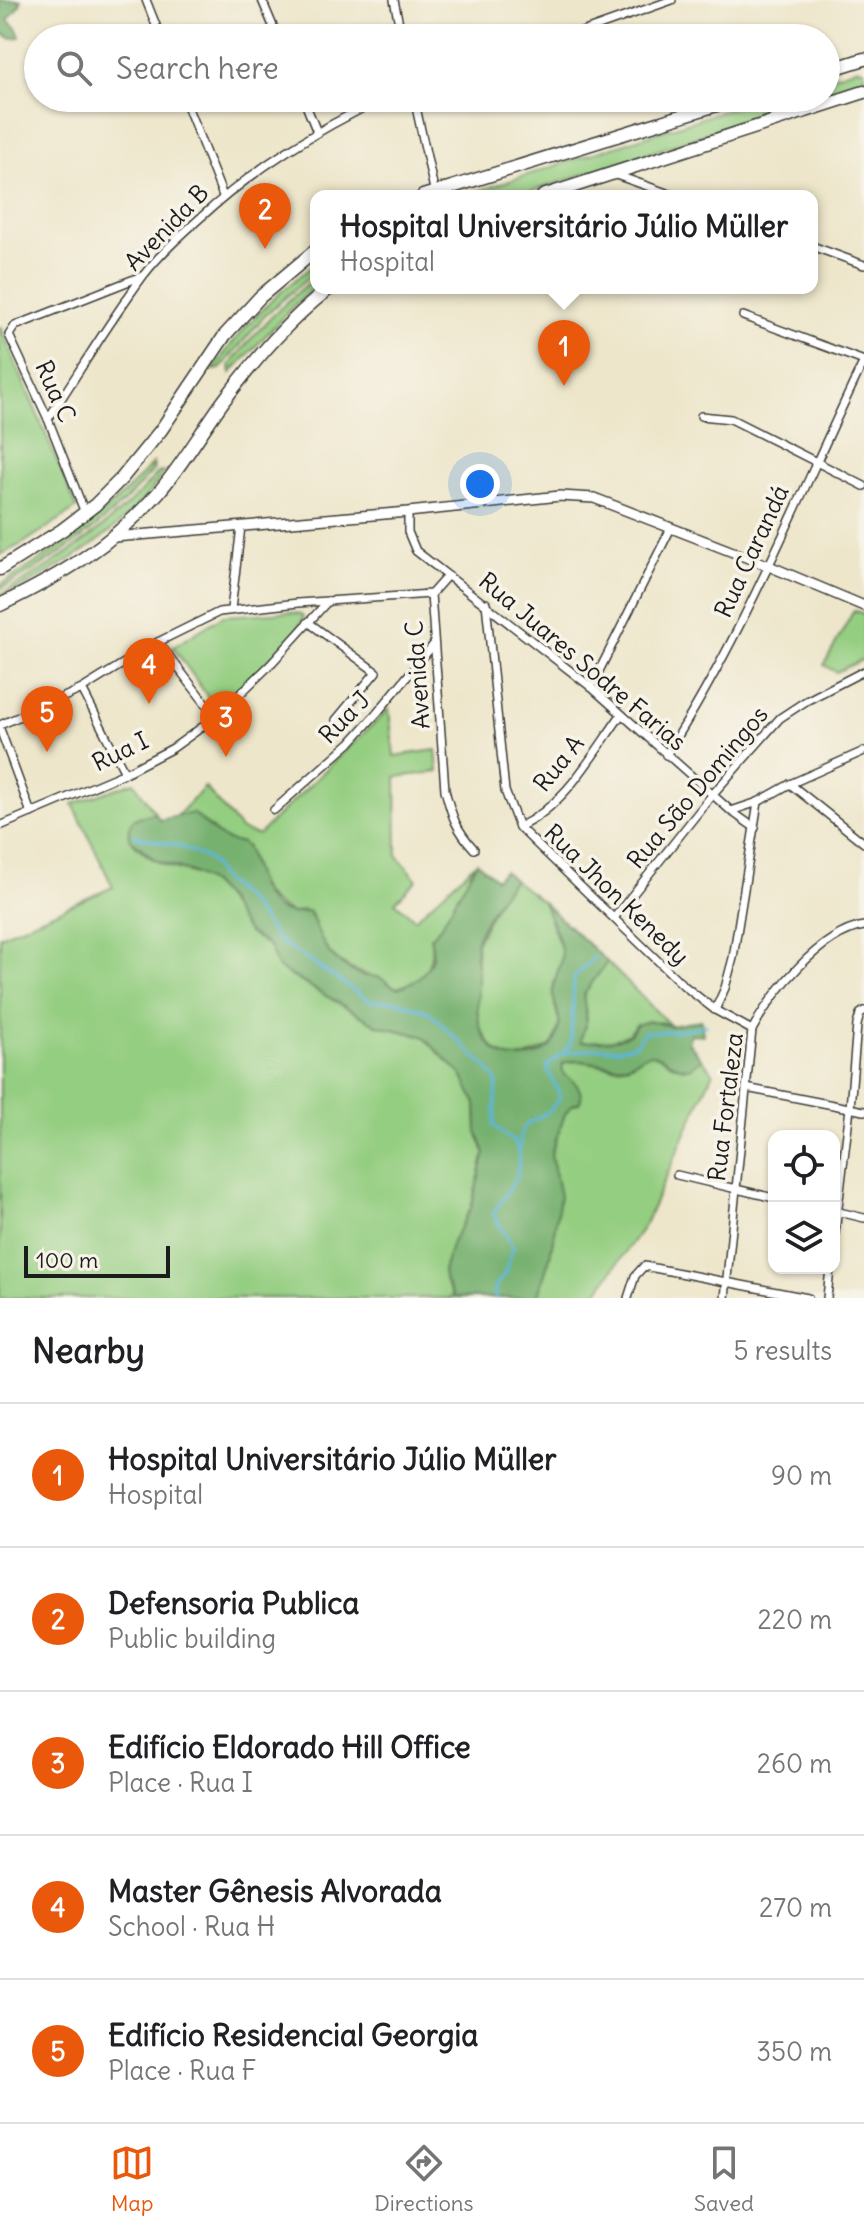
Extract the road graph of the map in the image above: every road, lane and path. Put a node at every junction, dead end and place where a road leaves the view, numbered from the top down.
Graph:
1 (146, 0) edge
2 (262, 0) edge
3 (393, 1) edge
4 (666, 1) edge
5 (155, 24) edge
6 (272, 24) edge
7 (399, 24) edge
8 (603, 24) edge
9 (860, 62) edge
10 (840, 67) edge
11 (864, 92) edge
12 (840, 100) edge
13 (190, 112) edge
14 (309, 112) edge
15 (356, 112) edge
16 (416, 112) edge
17 (695, 112) edge
18 (803, 112) edge
19 (317, 132) junction
20 (614, 174) junction
21 (430, 190) edge
22 (447, 190) edge
23 (562, 190) edge
24 (658, 190) edge
25 (223, 196) junction
26 (818, 248) edge
27 (310, 255) edge
28 (864, 265) edge
29 (144, 275) junction
30 (323, 294) edge
31 (743, 316) dead end
32 (864, 361) edge
33 (701, 416) dead end
34 (48, 419) junction
35 (815, 461) junction
36 (864, 486) edge
37 (408, 512) junction
38 (85, 513) junction
39 (241, 527) junction
40 (671, 528) junction
41 (114, 537) junction
42 (769, 566) junction
43 (0, 569) edge
44 (447, 576) junction
45 (431, 594) junction
46 (328, 601) junction
47 (486, 603) junction
48 (0, 605) edge
49 (864, 606) edge
50 (231, 609) junction
51 (305, 614) junction
52 (158, 642) junction
53 (434, 644) junction
54 (864, 671) edge
55 (591, 687) junction
56 (82, 689) junction
57 (621, 715) junction
58 (216, 717) junction
59 (336, 720) dead end
60 (0, 727) edge
61 (864, 751) edge
62 (666, 755) junction
63 (125, 773) junction
64 (790, 784) junction
65 (712, 795) junction
66 (758, 802) junction
67 (274, 810) dead end
68 (731, 811) junction
69 (31, 813) junction
70 (0, 826) edge
71 (519, 827) junction
72 (755, 828) junction
73 (864, 843) edge
74 (474, 849) dead end
75 (614, 918) junction
76 (864, 926) edge
77 (715, 1010) junction
78 (864, 1011) edge
79 (752, 1030) junction
80 (746, 1088) junction
81 (850, 1108) junction
82 (864, 1111) edge
83 (677, 1175) dead end
84 (735, 1190) junction
85 (768, 1197) edge
86 (837, 1202) edge
87 (840, 1212) edge
88 (864, 1218) edge
89 (829, 1274) edge
90 (727, 1282) junction
91 (628, 1298) edge
92 (725, 1298) edge
93 (808, 1298) edge
94 (827, 1298) edge

1 - 5 street
2 - 6 street
3 - 7 street
4 - 8 street
9 - 10 main road
11 - 12 main road
13 - 25 street
14 - 19 street
15 - 19 street, Avenida B
16 - 21 street
17 - 22 main road
18 - 20 main road
19 - 25 street, Avenida B
20 - 23 main road
20 - 24 street
25 - 29 street, Avenida B
26 - 28 street
27 - 38 main road
29 - 34 street, Avenida B
29 - 34 street, Rua C
30 - 41 main road
31 - 32 street
32 - 35 street, Rua Carandá
33 - 35 street
34 - 38 street, Rua C
35 - 36 street
35 - 42 street, Rua Carandá
37 - 39 street
37 - 40 street
37 - 44 street, Rua Juares Sodre Farias
38 - 43 main road
39 - 41 street
39 - 50 street
40 - 42 street
40 - 55 street
41 - 48 main road
42 - 49 street
42 - 62 street, Rua Carandá
44 - 45 street
44 - 47 street, Rua Juares Sodre Farias
45 - 46 street, Avenida C
45 - 53 street, Avenida C
46 - 51 street, Avenida C
46 - 51 street, Rua I
47 - 55 street, Rua Juares Sodre Farias
47 - 71 street, Rua Jhon Kenedy
50 - 51 street, Avenida C
50 - 52 street, Avenida C
51 - 58 street, Rua I
51 - 59 street
52 - 56 street, Avenida C
52 - 58 street
53 - 67 street, Rua J
53 - 74 street, Avenida C
54 - 65 street, Rua São Domingos
55 - 57 street, Rua Juares Sodre Farias
56 - 60 street, Avenida C
56 - 63 street
57 - 62 street, Rua Juares Sodre Farias
57 - 71 street, Rua A
58 - 63 street, Rua I
60 - 69 street
61 - 64 street
62 - 65 street, Rua Juares Sodre Farias
63 - 69 street, Rua I
64 - 66 street
64 - 73 street
65 - 68 street, Rua Juares Sodre Farias
65 - 75 street, Rua São Domingos
66 - 68 street
66 - 72 street
68 - 72 street, Rua Juares Sodre Farias
69 - 70 street, Rua I
71 - 75 street, Rua Jhon Kenedy
72 - 77 street
75 - 77 street, Rua Jhon Kenedy
76 - 79 street, Rua Fortaleza
77 - 79 street, Rua Jhon Kenedy
78 - 81 street
79 - 80 street, Rua Fortaleza
80 - 81 street
80 - 84 street, Rua Fortaleza
81 - 82 street
81 - 86 street
83 - 84 street
84 - 85 street
84 - 90 street, Rua Fortaleza
87 - 88 street
89 - 94 street
90 - 91 street
90 - 92 street, Rua Fortaleza
90 - 93 street

